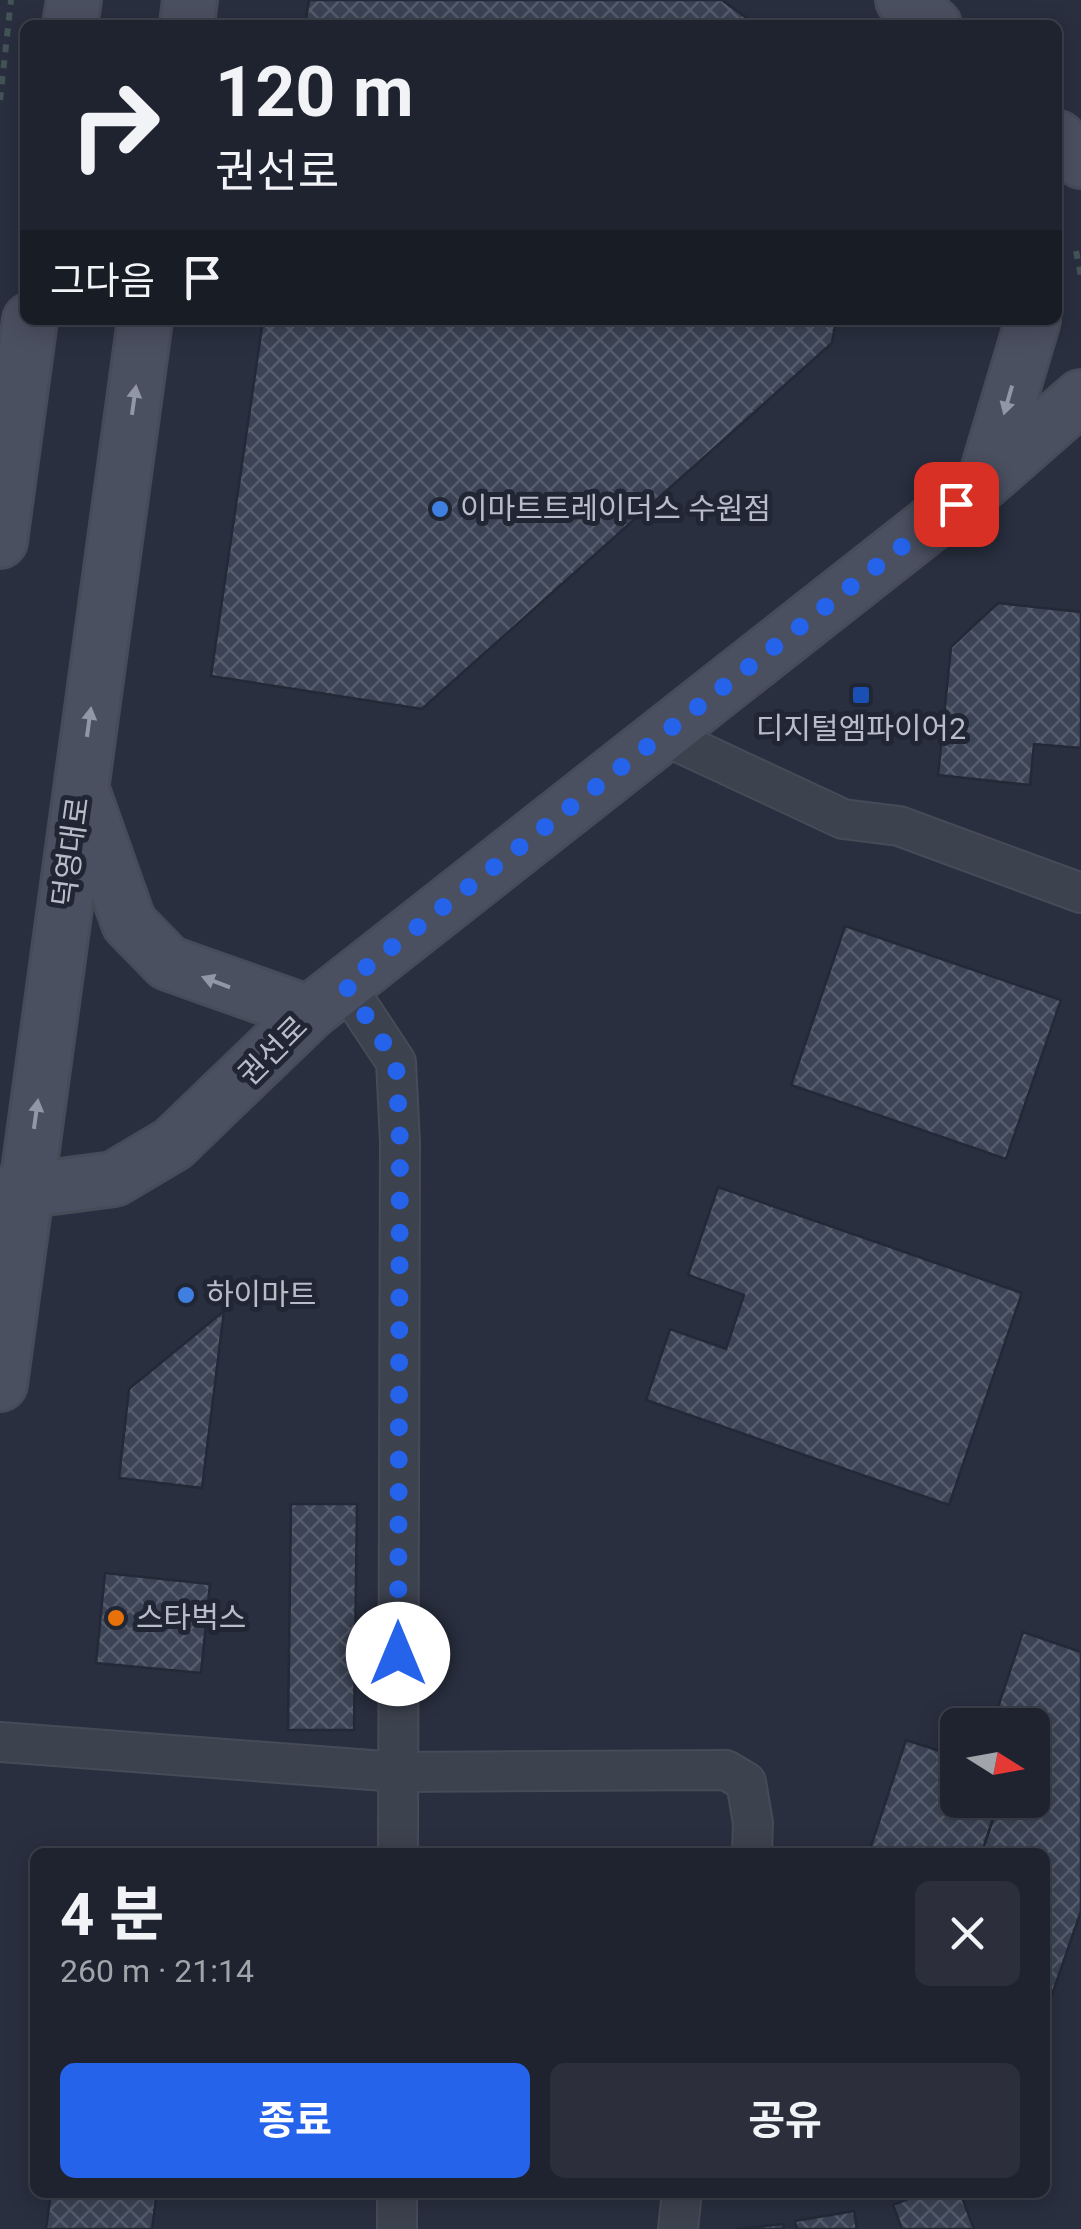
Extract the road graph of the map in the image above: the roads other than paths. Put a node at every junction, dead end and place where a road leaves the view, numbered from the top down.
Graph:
1 (903, 0) edge
2 (928, 20) edge
3 (1062, 142) edge
4 (1081, 161) edge
5 (29, 325) edge
6 (144, 325) edge
7 (1032, 325) edge
8 (1081, 397) edge
9 (985, 482) junction
10 (0, 541) edge
11 (663, 734) junction
12 (80, 785) junction
13 (1081, 893) edge
14 (327, 999) junction
15 (13, 1192) edge
16 (0, 1384) edge
17 (0, 1742) edge
18 (398, 1772) junction
19 (398, 1848) edge
20 (752, 1848) edge
21 (397, 2198) edge
22 (681, 2198) edge
23 (397, 2229) edge
24 (678, 2229) edge

1 - 2 street
3 - 4 street
5 - 10 street
12 -> 6 street, 덕영대로
7 -> 9 street
8 - 9 street, 권선로
9 - 11 street, 권선로
11 - 13 street
11 - 14 street, 권선로
14 -> 12 street
15 -> 12 street, 덕영대로
14 - 15 street, 권선로
14 - 18 street
15 - 16 street, 덕영대로
17 - 18 street
18 - 19 street
18 - 20 street
21 - 23 street
22 - 24 street

